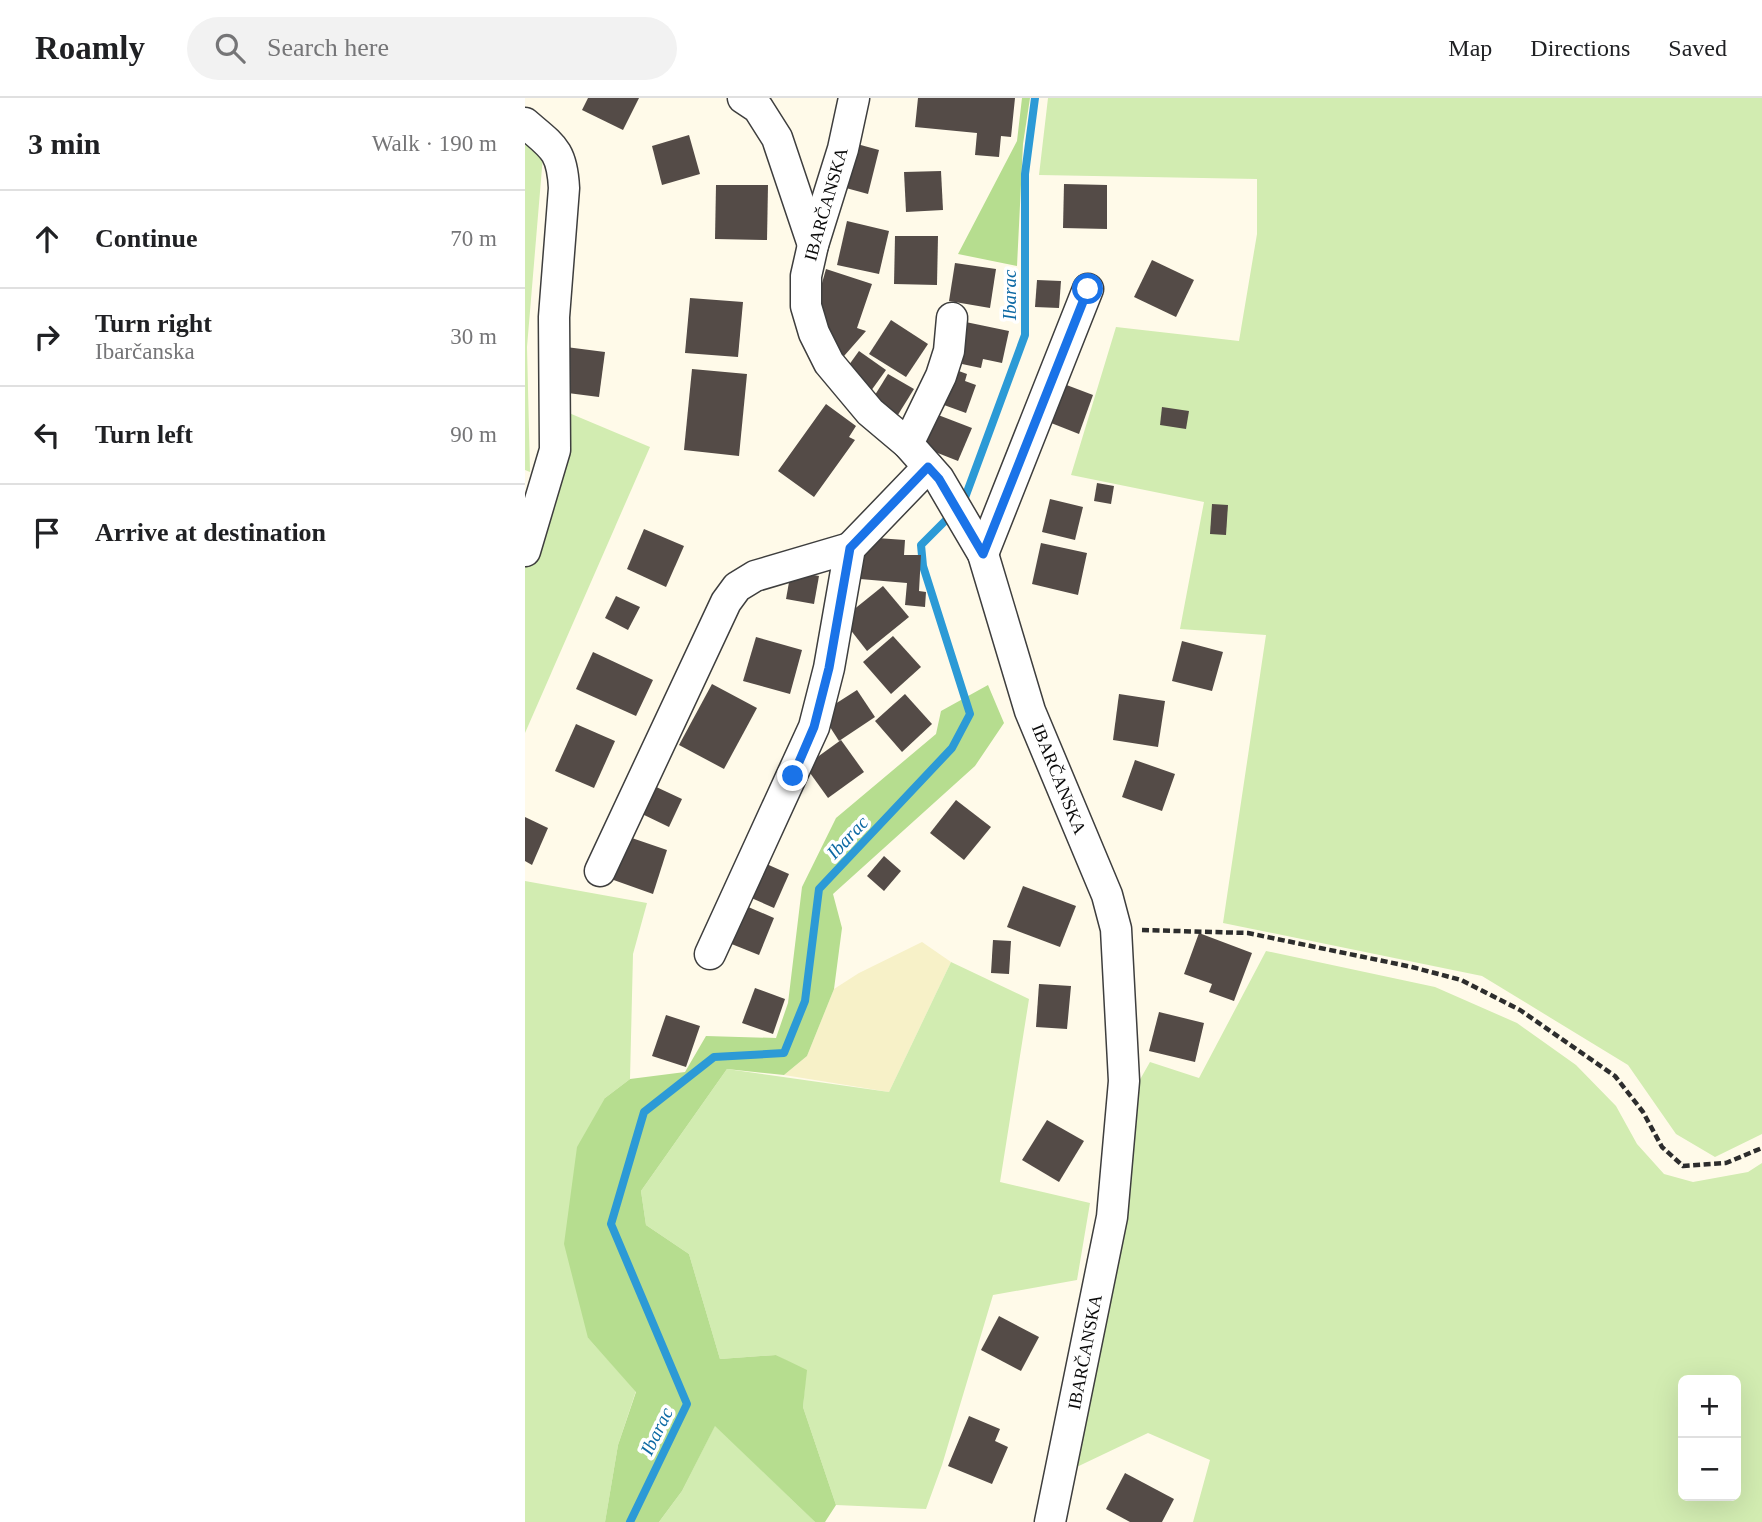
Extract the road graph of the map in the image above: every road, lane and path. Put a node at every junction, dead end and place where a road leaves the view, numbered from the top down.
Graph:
1 (743, 98) edge
2 (854, 98) edge
3 (525, 123) edge
4 (813, 245) junction
5 (1088, 289) dead end
6 (952, 318) dead end
7 (908, 444) junction
8 (933, 473) junction
9 (850, 548) junction
10 (525, 551) edge
11 (983, 554) junction
12 (600, 871) dead end
13 (1116, 929) junction
14 (710, 954) dead end
15 (1762, 1148) edge
16 (1050, 1522) edge

1 - 4 street
2 - 4 street, IBARČANSKA
3 - 10 street
4 - 7 street, IBARČANSKA
5 - 11 street
6 - 7 street
7 - 8 street, IBARČANSKA
8 - 9 street
8 - 11 street, IBARČANSKA
9 - 12 street
9 - 14 street
11 - 13 street, IBARČANSKA
13 - 15 path
13 - 16 street, IBARČANSKA

